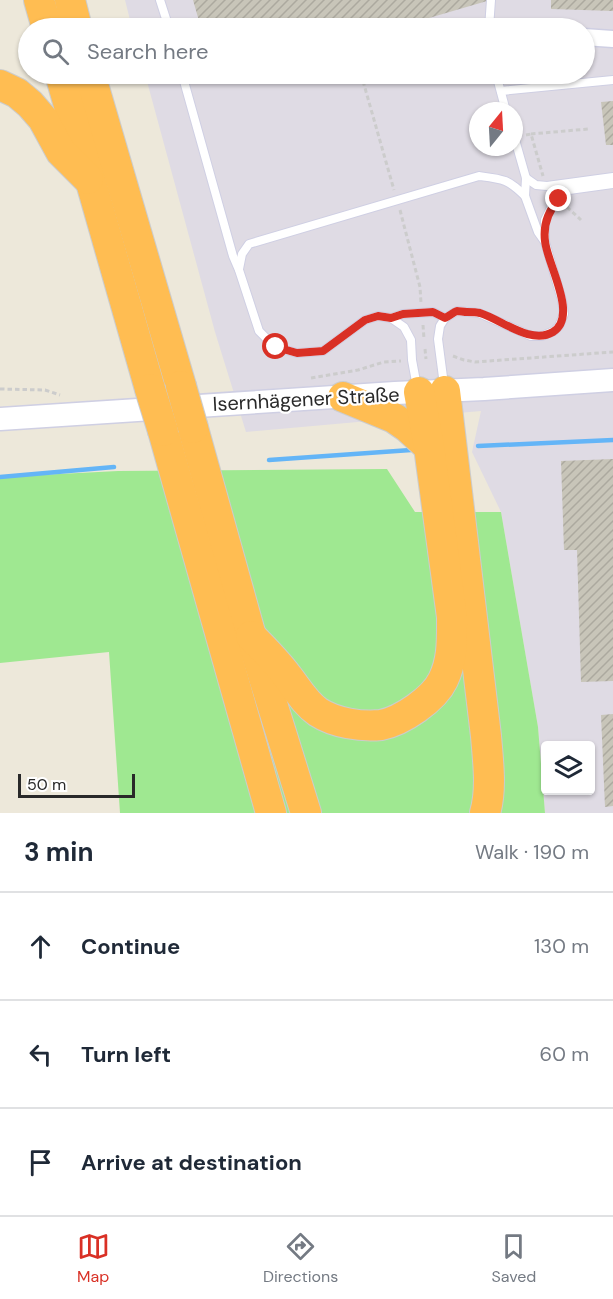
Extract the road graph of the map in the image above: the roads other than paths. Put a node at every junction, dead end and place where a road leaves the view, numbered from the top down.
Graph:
1 (39, 0) edge
2 (70, 0) edge
3 (160, 0) edge
4 (491, 0) edge
5 (44, 18) edge
6 (74, 18) edge
7 (166, 18) edge
8 (490, 18) edge
9 (595, 38) edge
10 (613, 39) edge
11 (613, 80) edge
12 (595, 82) edge
13 (63, 84) edge
14 (93, 84) edge
15 (185, 84) edge
16 (499, 84) edge
17 (572, 84) edge
18 (0, 85) edge
19 (501, 91) junction
20 (504, 102) edge
21 (520, 156) edge
22 (613, 177) edge
23 (526, 178) junction
24 (90, 181) junction
25 (613, 184) edge
26 (525, 196) junction
27 (544, 242) junction
28 (239, 270) junction
29 (391, 318) junction
30 (445, 318) junction
31 (613, 380) edge
32 (432, 392) junction
33 (343, 397) junction
34 (0, 419) edge
35 (429, 447) junction
36 (251, 636) junction
37 (271, 813) edge
38 (306, 813) edge
39 (485, 813) edge

1 - 5 highway
2 - 6 highway
3 - 7 lane
4 - 8 lane
9 - 10 street
11 - 12 lane
13 - 24 highway
14 - 36 highway, bridge
15 - 28 lane
16 - 19 lane
17 - 19 lane
18 - 24 highway
19 - 20 lane
21 - 23 lane
22 - 23 lane
23 - 26 lane
24 - 37 highway, bridge
25 - 27 lane
26 - 27 lane
26 - 28 lane
27 - 30 lane
28 - 29 lane
29 - 30 lane
29 - 32 lane
30 - 32 lane
31 - 32 main road, Isernhägener Straße
32 - 33 main road, Isernhägener Straße
32 - 35 highway
32 - 39 highway
33 - 34 main road, Isernhägener Straße
33 - 35 highway
35 - 36 highway
36 - 38 highway

